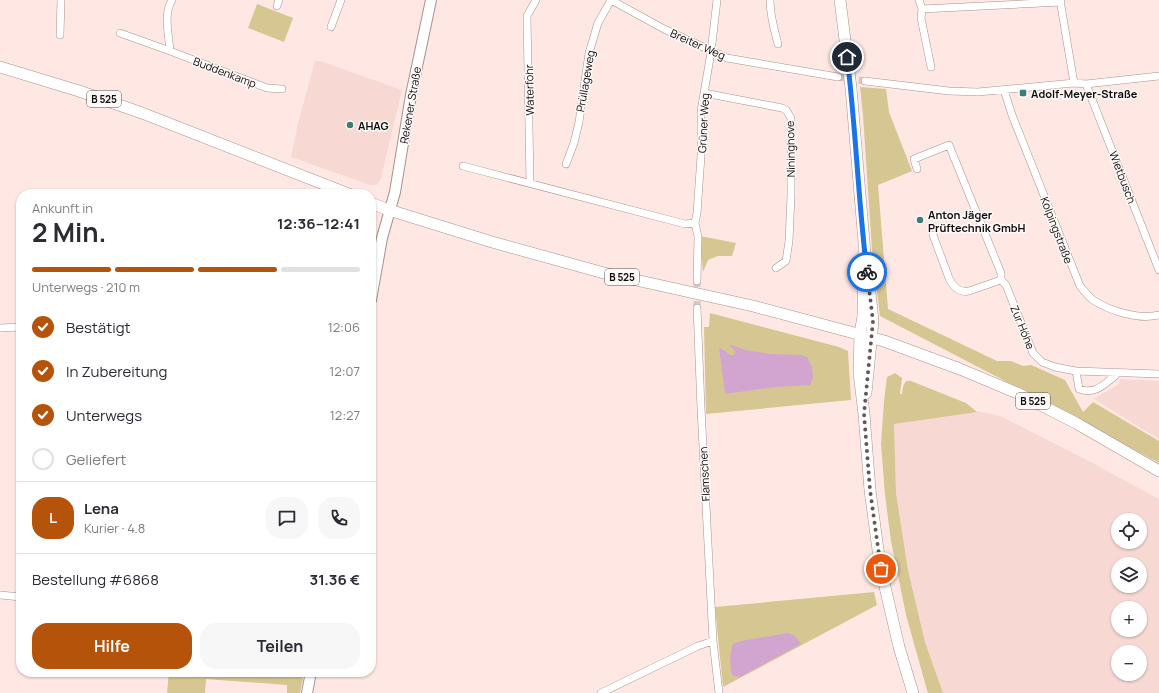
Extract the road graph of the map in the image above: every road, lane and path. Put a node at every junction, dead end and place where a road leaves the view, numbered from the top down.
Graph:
1 (61, 0) edge
2 (172, 0) edge
3 (341, 0) edge
4 (431, 0) edge
5 (536, 0) edge
6 (611, 0) edge
7 (717, 0) edge
8 (770, 0) edge
9 (840, 0) edge
10 (919, 0) edge
11 (1061, 1) edge
12 (922, 9) junction
13 (331, 27) dead end
14 (120, 33) dead end
15 (60, 35) dead end
16 (778, 44) dead end
17 (170, 51) junction
18 (711, 52) junction
19 (0, 67) edge
20 (931, 67) dead end
21 (1159, 76) edge
22 (838, 77) tunnel mouth
23 (865, 81) tunnel mouth
24 (1074, 83) junction
25 (1086, 84) junction
26 (282, 88) dead end
27 (1004, 90) junction
28 (704, 92) junction
29 (566, 164) dead end
30 (463, 166) dead end
31 (917, 170) dead end
32 (530, 183) junction
33 (336, 189) edge
34 (376, 205) edge
35 (390, 210) junction
36 (695, 223) junction
37 (933, 235) dead end
38 (864, 247) junction
39 (776, 268) dead end
40 (1159, 270) edge
41 (376, 272) edge
42 (1001, 280) junction
43 (697, 281) tunnel mouth
44 (697, 308) tunnel mouth
45 (1159, 315) edge
46 (16, 327) edge
47 (0, 328) edge
48 (860, 334) junction
49 (871, 337) junction
50 (1076, 371) junction
51 (1115, 372) junction
52 (1159, 374) edge
53 (864, 414) junction
54 (1159, 471) edge
55 (0, 595) edge
56 (16, 597) edge
57 (713, 641) junction
58 (310, 677) edge
59 (307, 693) edge
60 (600, 693) edge
61 (719, 693) edge
62 (913, 693) edge

1 - 15 street
2 - 17 street
3 - 13 street
4 - 35 street, Rekener Straße
5 - 32 street, Waterfohr
6 - 18 street, Breiter Weg
6 - 29 street, Prüllageweg
7 - 18 street, Grüner Weg
8 - 16 street
9 - 38 main road
10 - 12 street
11 - 12 street
11 - 24 street
12 - 20 street
14 - 17 street, Buddenkamp
17 - 26 street, Buddenkamp
18 - 22 street, Breiter Weg
18 - 28 street, Grüner Weg
19 - 33 main road, B 525
21 - 25 street
23 - 27 street
24 - 25 street
24 - 27 street
25 - 40 street, Wietbusch
27 - 45 street, Kolpingstraße
28 - 36 street, Grüner Weg
28 - 39 street, Nininghove
30 - 32 street
31 - 42 street, Zur Höhe
32 - 36 street
34 - 35 main road, B 525
35 - 41 street, Rekener Straße
35 - 48 main road, B 525
36 - 43 street, Grüner Weg
37 - 42 street
38 - 48 main road
38 - 49 main road
42 - 50 street, Zur Höhe
44 - 57 street, Flamschen
46 - 47 street
48 - 49 main road, B 525
48 - 53 main road
49 - 53 main road
49 - 54 main road, B 525
50 - 51 street, Zur Höhe
50 - 51 street
51 - 52 street, Zur Höhe
53 - 62 main road
55 - 56 street
57 - 60 street
57 - 61 street, Flamschen
58 - 59 street

